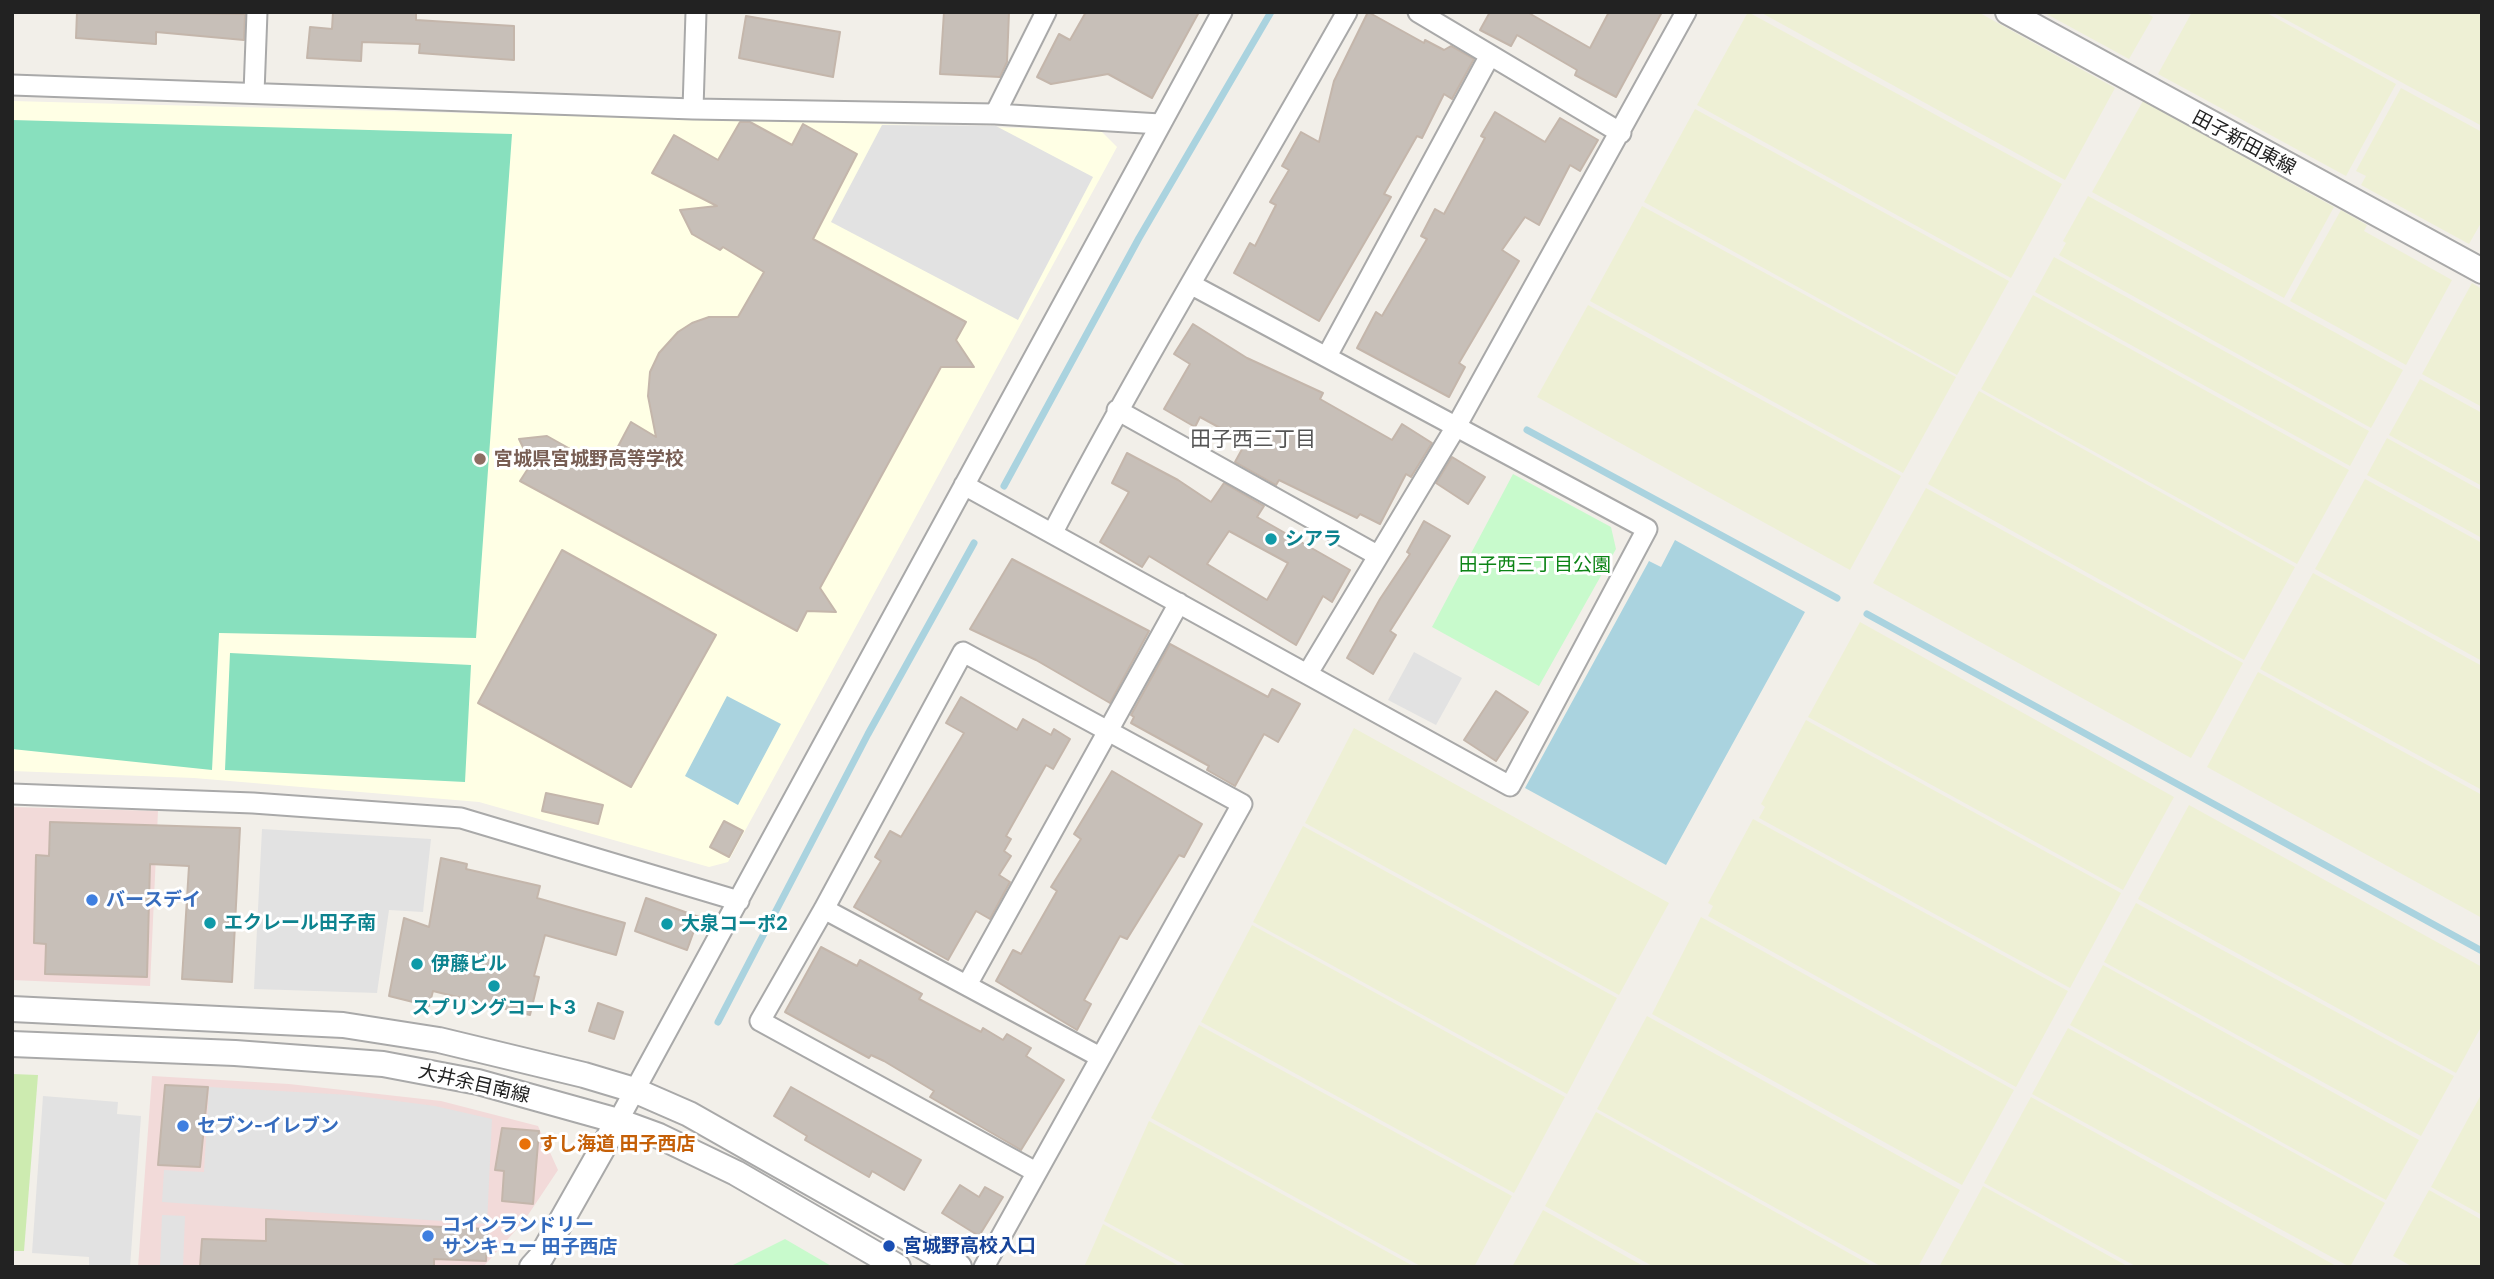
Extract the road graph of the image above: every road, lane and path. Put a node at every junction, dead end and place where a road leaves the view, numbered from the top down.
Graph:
1 (257, 12) edge
2 (696, 12) edge
3 (1046, 12) edge
4 (1222, 12) edge
5 (1347, 12) edge
6 (1418, 12) edge
7 (1686, 12) edge
8 (2008, 12) edge
9 (1489, 57) junction
10 (12, 85) edge
11 (254, 93) junction
12 (692, 109) junction
13 (995, 114) junction
14 (1160, 124) junction
15 (1621, 133) junction
16 (2482, 271) edge
17 (1192, 285) junction
18 (1327, 356) junction
19 (1117, 410) junction
20 (1457, 425) junction
21 (964, 485) junction
22 (1052, 532) junction
23 (1377, 555) junction
24 (1179, 603) junction
25 (1308, 673) junction
26 (1108, 732) junction
27 (12, 793) edge
28 (739, 901) junction
29 (824, 909) junction
30 (967, 985) junction
31 (12, 1009) edge
32 (12, 1044) edge
33 (1100, 1057) junction
34 (634, 1090) junction
35 (618, 1121) junction
36 (1036, 1172) junction
37 (532, 1267) edge
38 (898, 1267) edge
39 (959, 1267) edge
40 (984, 1267) edge

1 - 11 street
2 - 12 street
3 - 13 street
4 - 14 street
5 - 17 street
6 - 9 street
7 - 15 street
8 - 16 street, 田子新田東線
9 - 15 street
9 - 18 street
10 - 11 street
11 - 12 street
12 - 13 street
13 - 14 street
14 - 21 street
15 - 20 street
17 - 18 street
17 - 19 street
18 - 20 street
19 - 22 street
19 - 23 street
20 - 23 street
20 - 25 street
21 - 22 street
21 - 28 street
22 - 24 street
23 - 25 street
24 - 25 street
24 - 26 street
26 - 29 street
26 - 30 street
26 - 33 street
27 - 28 street
28 - 34 street
29 - 30 street
29 - 36 street
30 - 33 street
31 - 34 street
32 - 35 street, 大井余目南線
33 - 36 street
34 - 35 street
34 - 39 street
35 - 37 street
35 - 38 street, 大井余目南線
36 - 40 street

